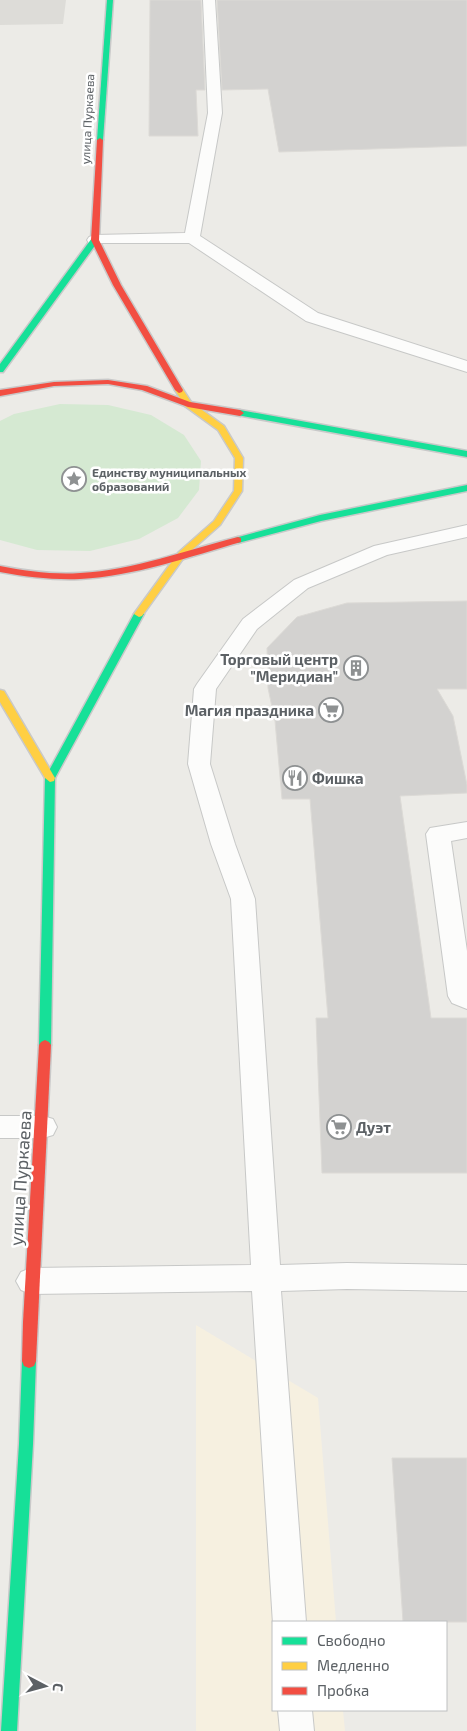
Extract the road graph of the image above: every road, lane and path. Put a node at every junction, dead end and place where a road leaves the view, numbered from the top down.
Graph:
1 (110, 0) edge
2 (209, 0) edge
3 (192, 238) junction
4 (95, 240) junction
5 (70, 273) junction
6 (17, 326) dead end
7 (467, 367) edge
8 (0, 370) edge
9 (0, 394) edge
10 (188, 404) junction
11 (467, 454) edge
12 (467, 488) edge
13 (467, 531) edge
14 (182, 554) junction
15 (0, 569) edge
16 (0, 692) edge
17 (50, 778) junction
18 (467, 830) edge
19 (467, 999) edge
20 (0, 1127) edge
21 (42, 1127) junction
22 (266, 1278) junction
23 (467, 1278) edge
24 (31, 1281) junction
25 (289, 1621) edge
26 (295, 1711) edge
27 (9, 1731) edge
28 (297, 1731) edge

1 - 4 main road, улица Пуркаева
2 - 3 lane
3 - 4 lane
3 - 7 lane
4 - 5 main road
4 - 10 main road
5 - 6 main road
5 - 8 main road
9 - 10 main road
10 - 11 main road
10 - 14 main road
12 - 14 main road
13 - 22 lane
14 - 15 main road
14 - 17 main road
16 - 17 main road
17 - 21 main road, улица Пуркаева
18 - 19 lane
20 - 21 lane
21 - 24 main road, улица Пуркаева
22 - 23 lane
22 - 24 lane
22 - 25 lane
24 - 27 main road, улица Пуркаева
26 - 28 lane

